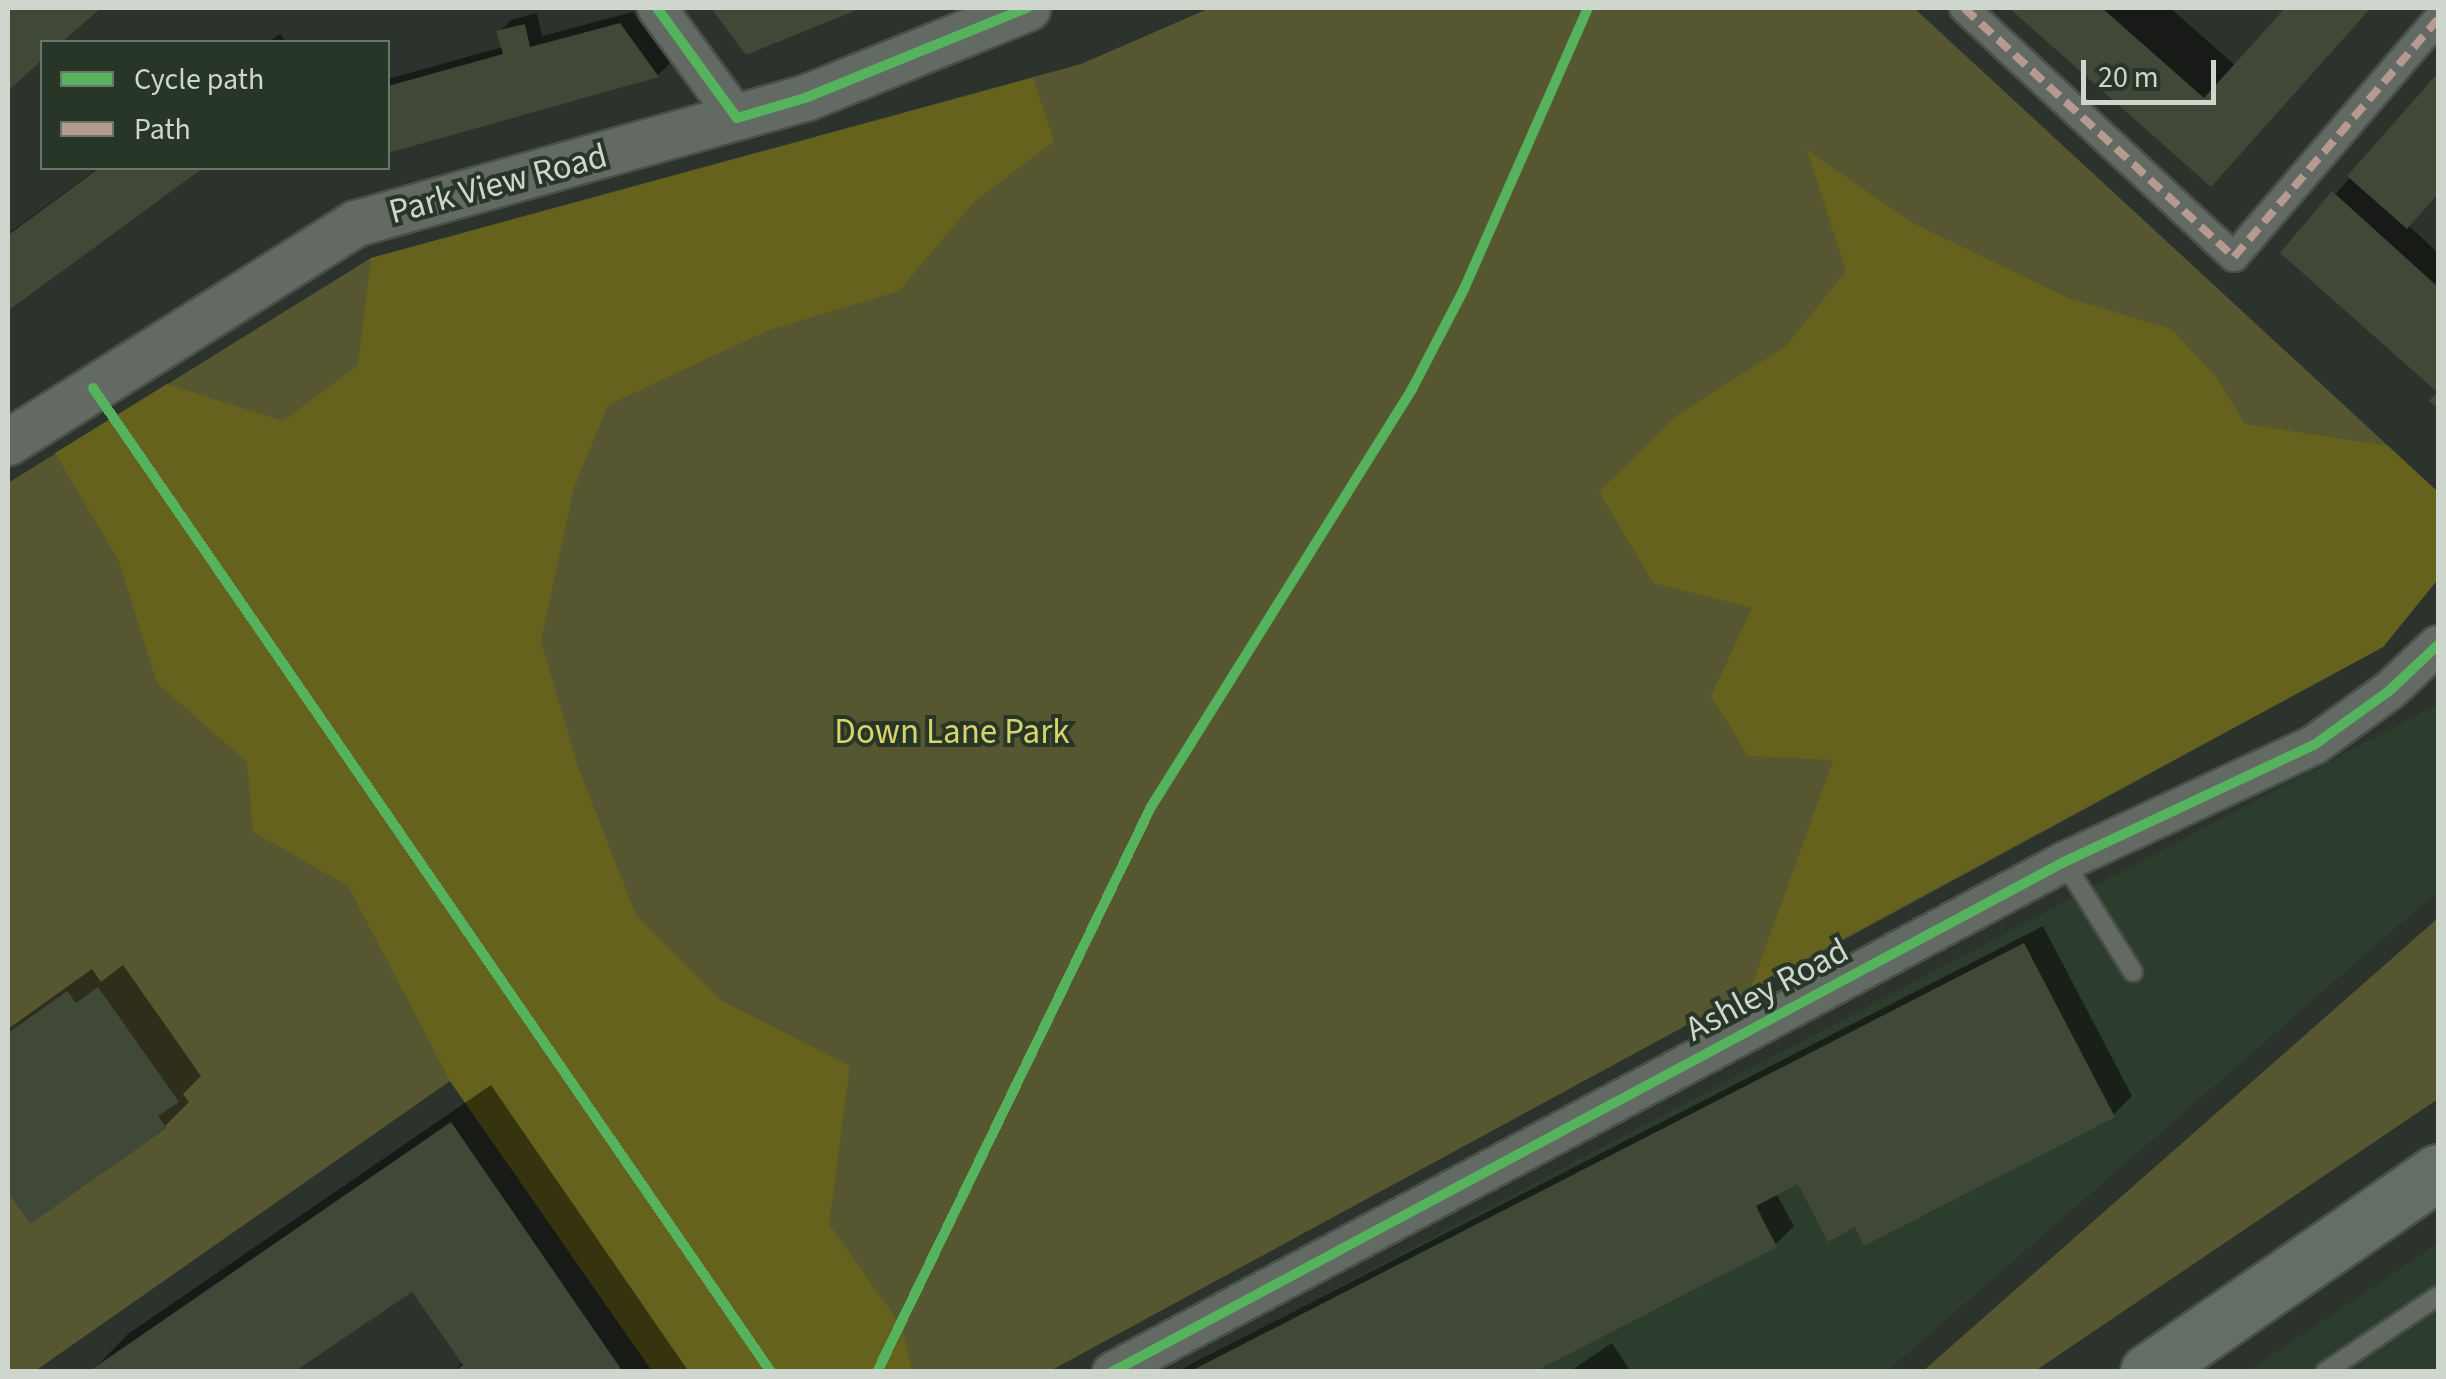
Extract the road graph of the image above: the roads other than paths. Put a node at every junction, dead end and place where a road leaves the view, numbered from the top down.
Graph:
1 (658, 8) edge
2 (1027, 8) edge
3 (1964, 8) edge
4 (2438, 19) edge
5 (737, 118) junction
6 (8, 442) edge
7 (2438, 645) edge
8 (2064, 862) junction
9 (2134, 972) dead end
10 (2438, 1172) edge
11 (2438, 1296) edge
12 (1112, 1372) edge
13 (2148, 1372) edge
14 (2324, 1372) edge

1 - 5 street
2 - 5 street, Park View Road
3 - 4 street
5 - 6 street, Park View Road
7 - 8 street, Ashley Road
8 - 9 lane
8 - 12 street, Ashley Road
10 - 13 main road
11 - 14 lane

